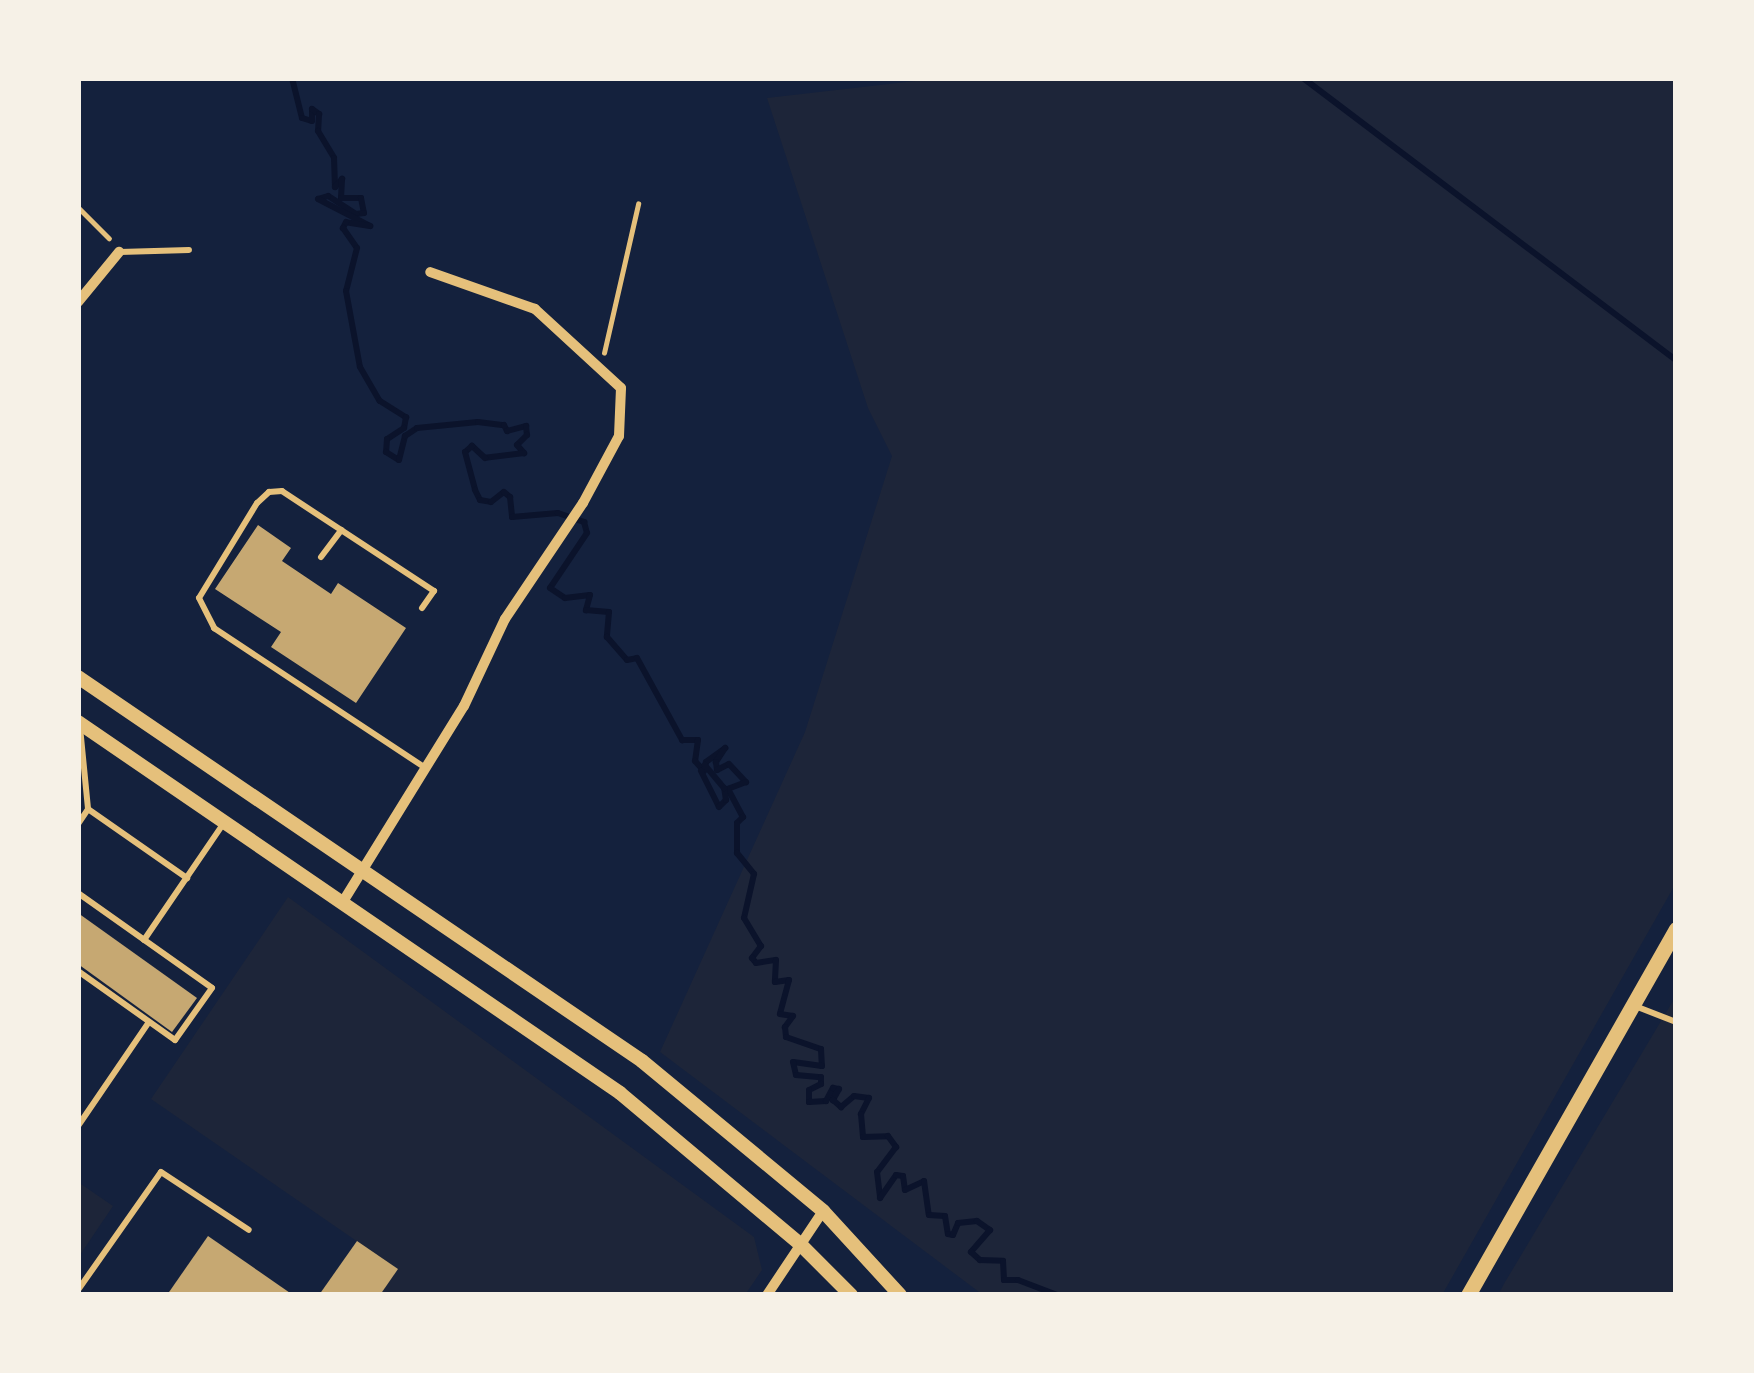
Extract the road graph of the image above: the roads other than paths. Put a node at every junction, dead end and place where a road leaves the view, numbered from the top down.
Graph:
1 (188, 250) dead end
2 (119, 252) joint
3 (430, 272) dead end
4 (78, 302) edge
5 (341, 530) junction
6 (321, 557) dead end
7 (422, 608) dead end
8 (78, 676) edge
9 (79, 723) edge
10 (427, 769) junction
11 (88, 809) junction
12 (225, 821) junction
13 (78, 824) edge
14 (365, 869) junction
15 (187, 878) junction
16 (78, 893) edge
17 (344, 900) junction
18 (1676, 929) edge
19 (144, 940) junction
20 (78, 971) edge
21 (1630, 1005) junction
22 (149, 1022) junction
23 (1676, 1022) edge
24 (78, 1126) edge
25 (823, 1211) junction
26 (249, 1230) dead end
27 (801, 1245) junction
28 (78, 1290) edge
29 (767, 1295) edge
30 (851, 1295) edge
31 (900, 1295) edge
32 (1468, 1295) edge

1 - 2 lane
2 - 4 street
3 - 10 street
5 - 6 lane
5 - 7 lane
5 - 10 lane
8 - 14 street
9 - 11 lane
9 - 12 street
10 - 14 street
11 - 13 lane
11 - 15 lane
12 - 15 lane
12 - 17 street
14 - 17 street
14 - 25 street
15 - 19 lane
16 - 19 lane
17 - 27 street
18 - 21 main road
19 - 22 lane
20 - 22 lane
21 - 23 lane
21 - 32 main road
22 - 24 lane
25 - 27 street
25 - 31 street
26 - 28 lane
27 - 29 street
27 - 30 street

